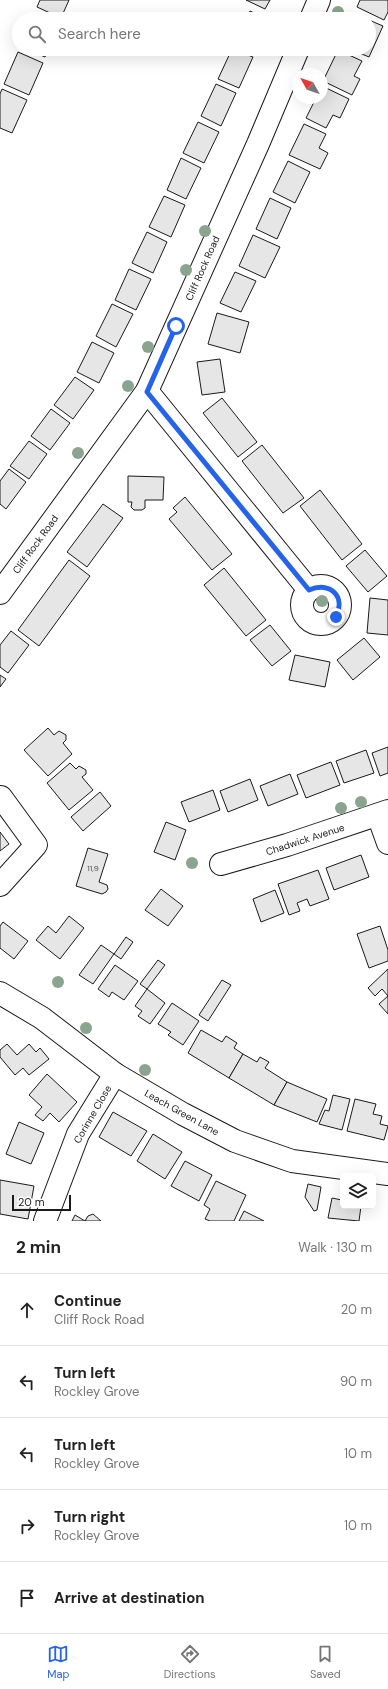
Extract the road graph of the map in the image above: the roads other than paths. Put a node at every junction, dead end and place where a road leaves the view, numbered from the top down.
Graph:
1 (319, 0) edge
2 (314, 12) edge
3 (295, 56) edge
4 (147, 392) junction
5 (309, 590) dead end
6 (0, 593) edge
7 (1, 797) edge
8 (383, 813) edge
9 (388, 843) edge
10 (221, 864) dead end
11 (0, 885) edge
12 (0, 993) edge
13 (115, 1074) junction
14 (388, 1174) edge
15 (45, 1221) edge

1 - 2 street
3 - 4 street, Cliff Rock Road
4 - 5 street
4 - 6 street, Cliff Rock Road
7 - 11 street
8 - 9 street
8 - 10 street, Chadwick Avenue
12 - 13 street, Leach Green Lane
13 - 14 street, Leach Green Lane
13 - 15 street, Corinne Close

